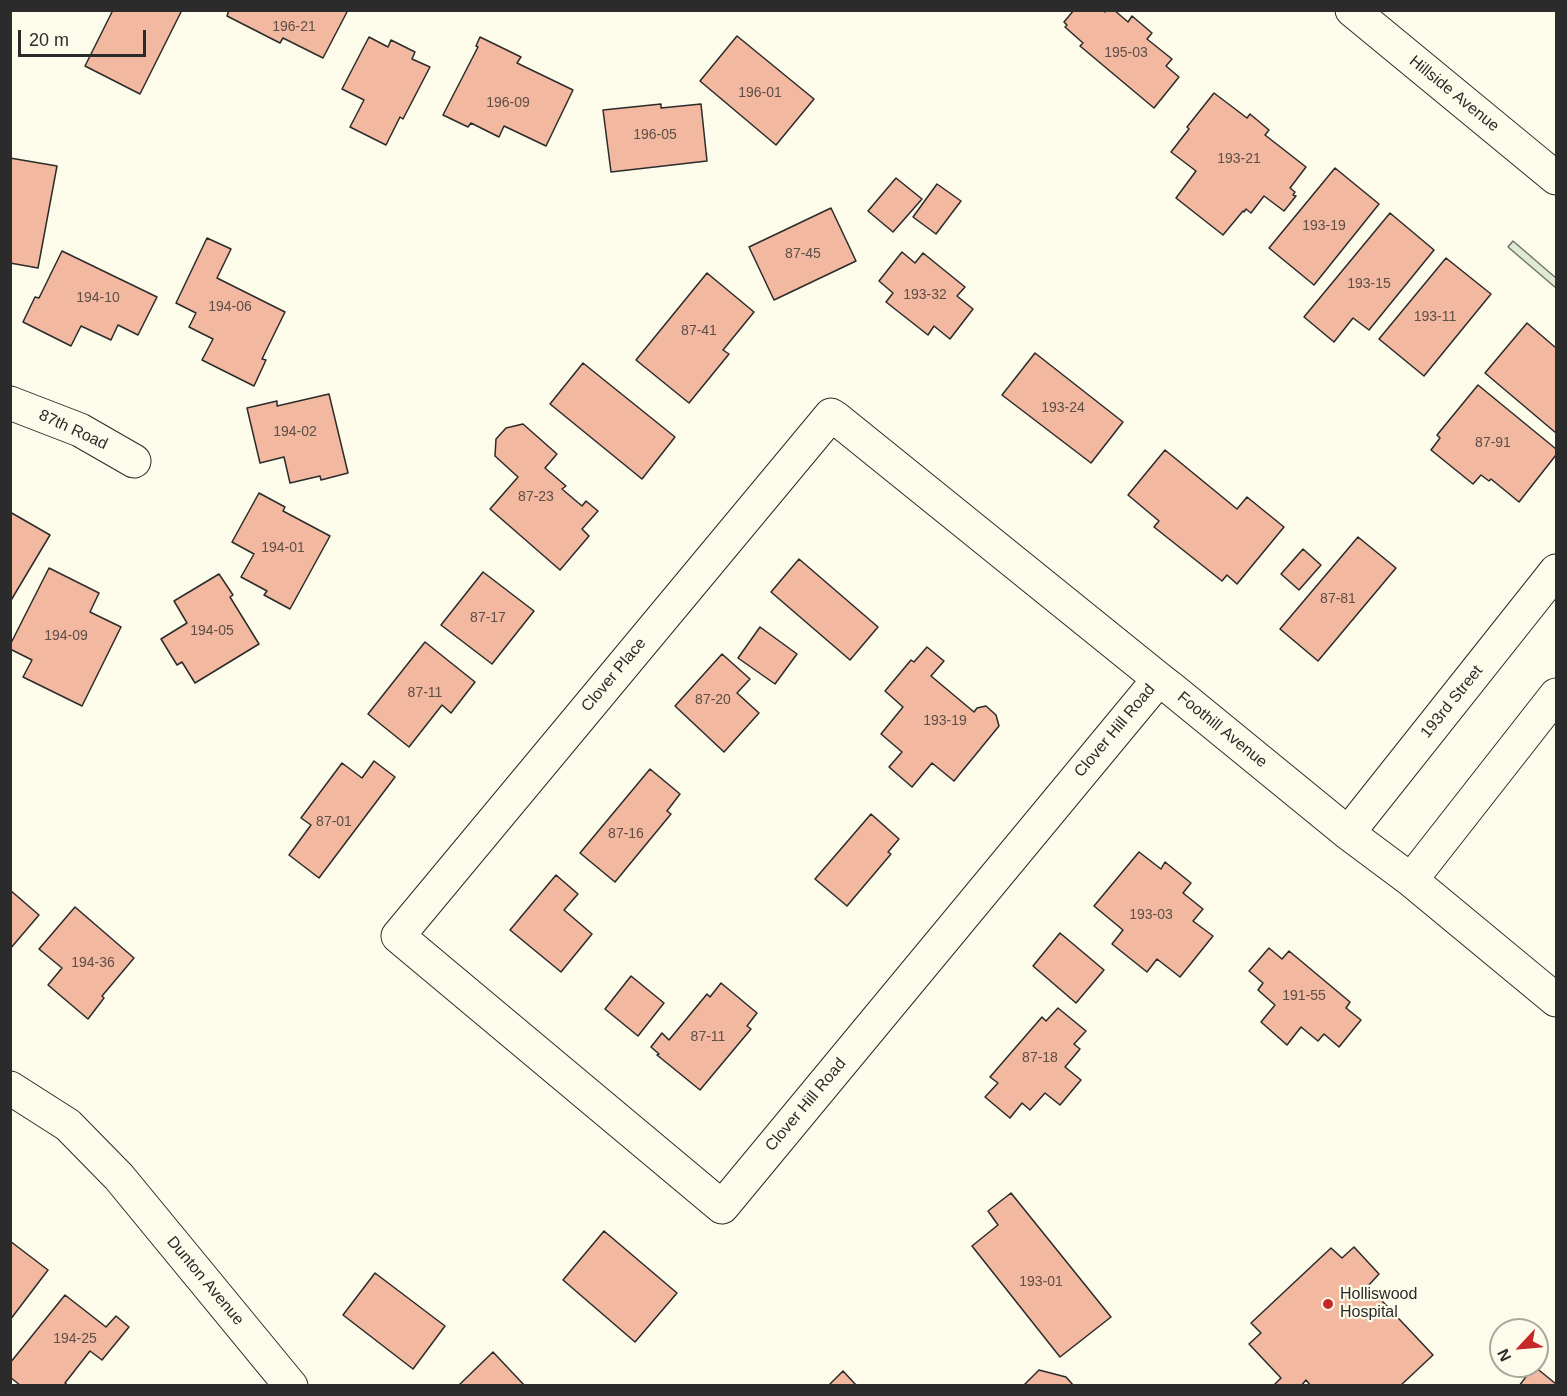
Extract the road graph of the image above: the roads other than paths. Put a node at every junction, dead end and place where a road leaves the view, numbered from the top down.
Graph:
1 (1352, 10) edge
2 (1557, 178) edge
3 (10, 403) edge
4 (831, 415) joint
5 (134, 461) dead end
6 (1557, 571) edge
7 (1546, 608) edge
8 (1159, 679) junction
9 (1557, 695) edge
10 (1348, 833) junction
11 (1411, 880) junction
12 (398, 936) joint
13 (1557, 1000) edge
14 (10, 1088) edge
15 (291, 1386) edge

1 - 2 street, Hillside Avenue
3 - 5 street, 87th Road
4 - 8 street, Foothill Avenue
4 - 12 street, Clover Place
6 - 7 street, 193rd Street
7 - 10 street, 193rd Street
8 - 10 street, Foothill Avenue
8 - 12 street, Clover Hill Road
9 - 11 street
10 - 11 street, Foothill Avenue
11 - 13 street, Foothill Avenue
14 - 15 street, Dunton Avenue

